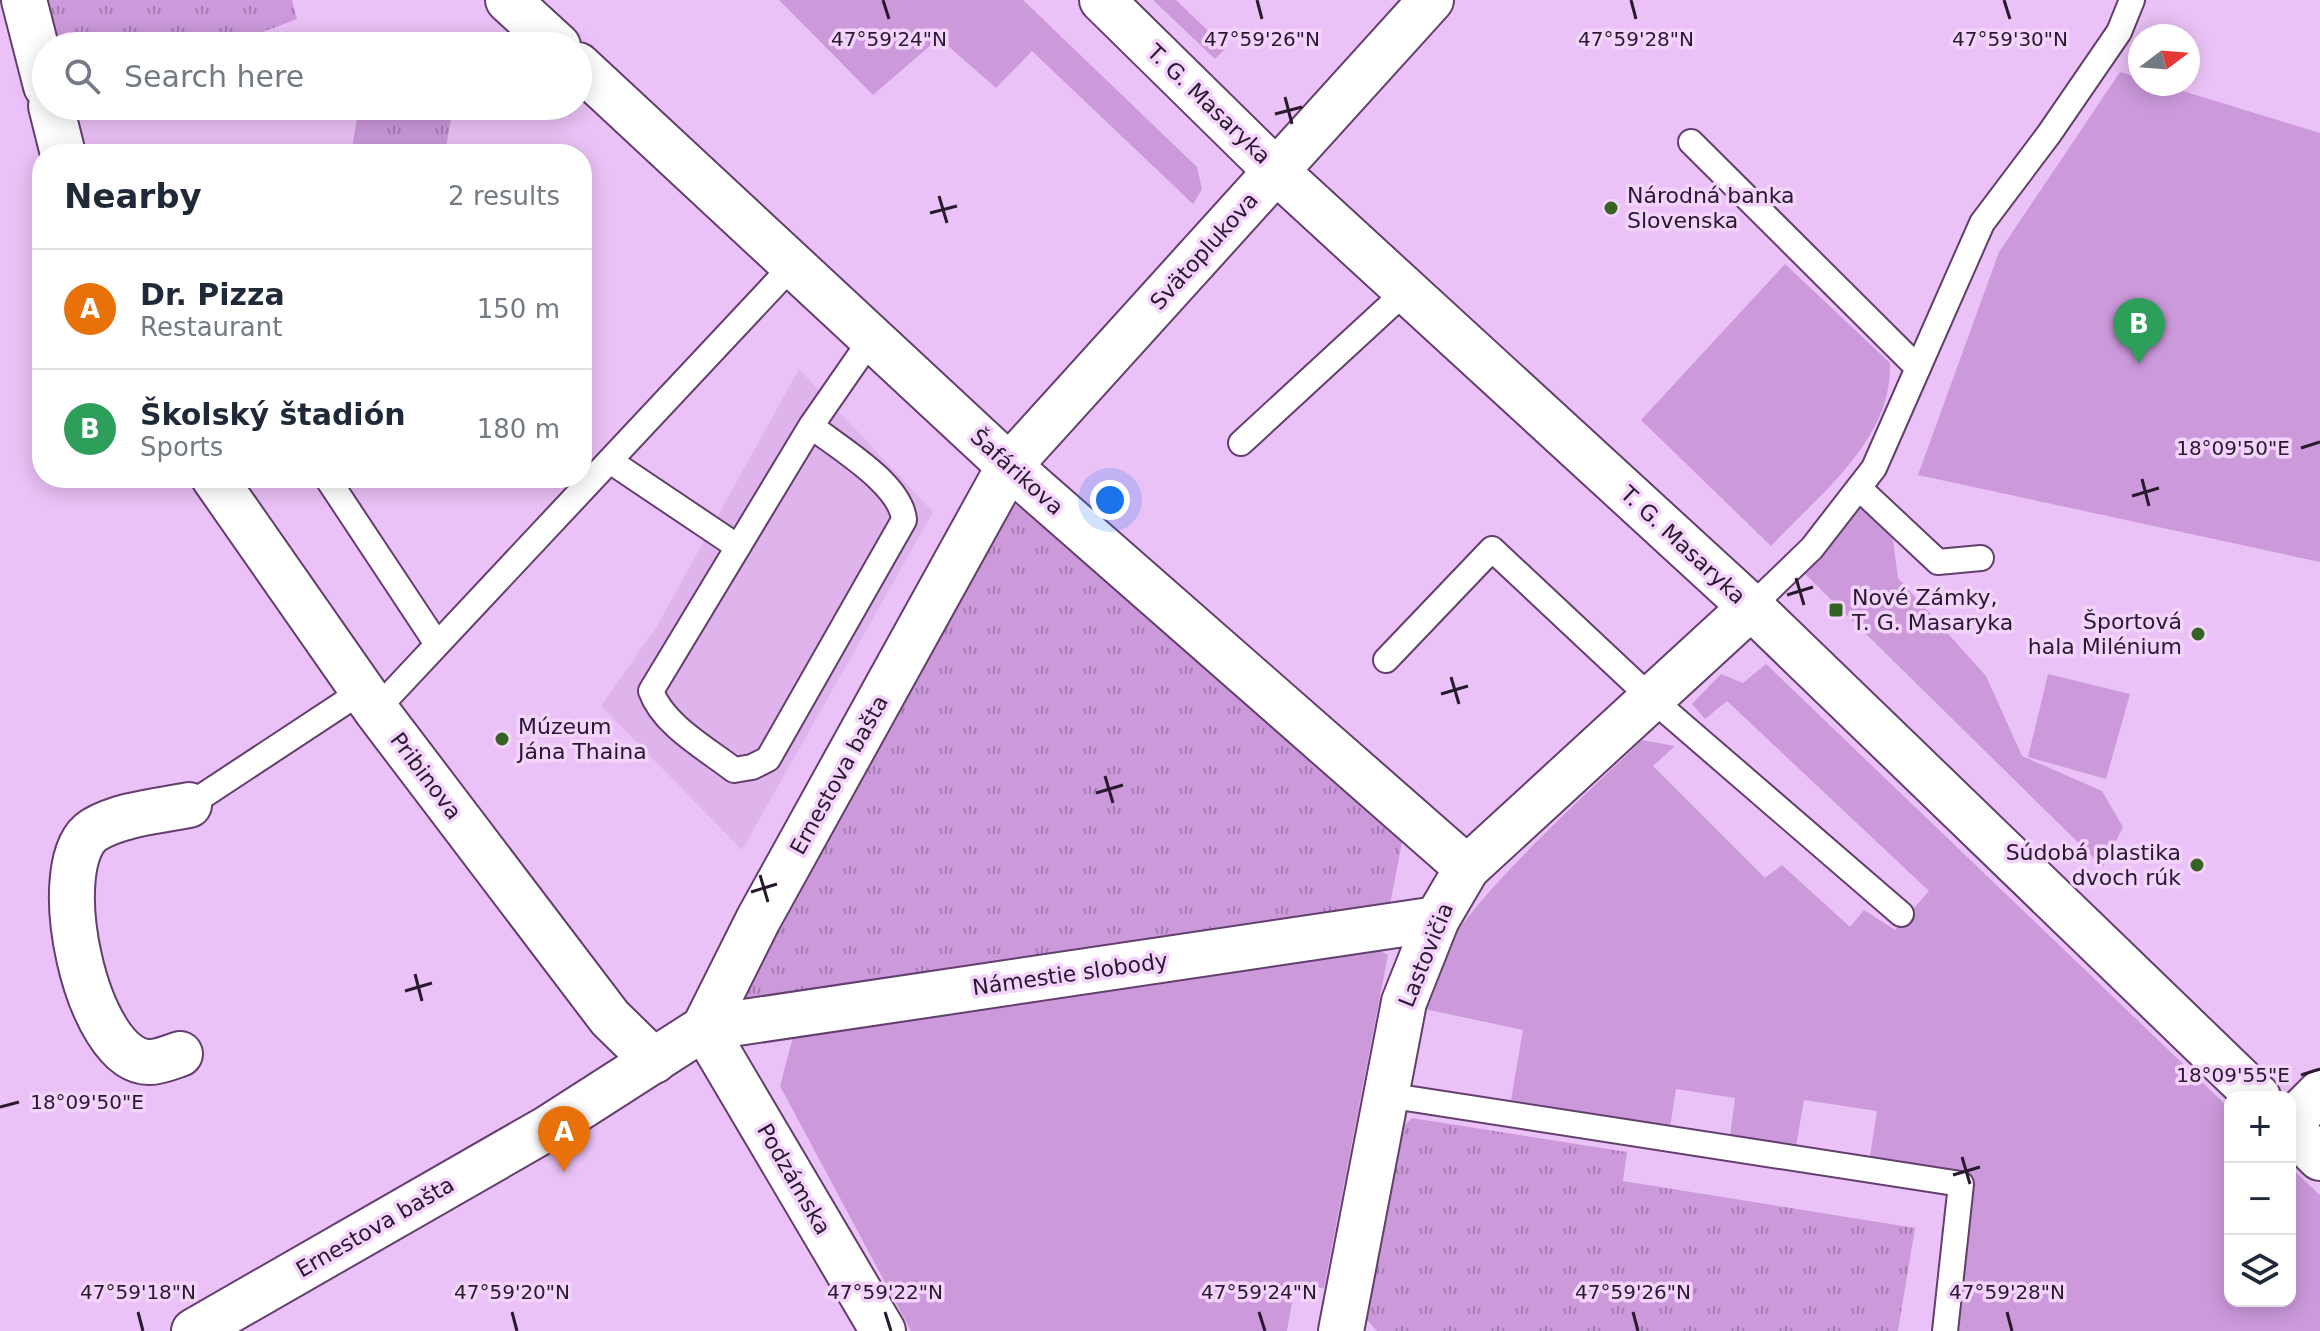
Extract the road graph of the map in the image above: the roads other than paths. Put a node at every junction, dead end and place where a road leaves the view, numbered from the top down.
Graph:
1 (24, 0) edge
2 (508, 0) edge
3 (1102, 0) edge
4 (1431, 0) edge
5 (2132, 0) edge
6 (32, 32) edge
7 (543, 32) edge
8 (592, 78) edge
9 (54, 120) edge
10 (1691, 142) dead end
11 (60, 144) edge
12 (1276, 171) junction
13 (793, 265) junction
14 (1407, 290) junction
15 (872, 338) junction
16 (1918, 368) junction
17 (811, 426) junction
18 (1241, 443) dead end
19 (610, 461) junction
20 (1009, 466) junction
21 (592, 480) edge
22 (221, 488) edge
23 (334, 488) edge
24 (584, 488) edge
25 (1859, 488) junction
26 (738, 547) junction
27 (1981, 558) dead end
28 (1751, 607) junction
29 (437, 644) junction
30 (1386, 660) dead end
31 (1652, 699) junction
32 (369, 701) junction
33 (189, 805) joint
34 (1467, 868) junction
35 (1901, 914) dead end
36 (1437, 919) junction
37 (704, 1028) junction
38 (180, 1054) dead end
39 (654, 1061) junction
40 (2252, 1091) edge
41 (2320, 1093) edge
42 (1386, 1095) junction
43 (2296, 1119) edge
44 (2296, 1132) edge
45 (2320, 1158) edge
46 (194, 1331) edge
47 (883, 1331) edge
48 (1341, 1331) edge
49 (1945, 1331) edge

1 - 6 street
2 - 7 street
3 - 12 street, T. G. Masaryka
4 - 12 street, Svätoplukova
5 - 16 lane
8 - 13 street, Šafárikova
9 - 11 street
10 - 16 lane
12 - 14 street, T. G. Masaryka
12 - 20 street, Svätoplukova
13 - 15 street, Šafárikova
13 - 19 lane
14 - 18 lane
14 - 28 street, T. G. Masaryka
15 - 17 lane
15 - 20 street, Šafárikova
16 - 25 lane
17 - 26 lane
17 - 26 lane
19 - 21 lane
19 - 26 lane
20 - 34 street, Šafárikova
20 - 37 street, Ernestova bašta
22 - 32 street, Pribinova
23 - 29 lane
24 - 29 lane
25 - 27 lane
25 - 28 lane
28 - 31 street, Lastovičia
28 - 40 street, T. G. Masaryka
29 - 32 lane
30 - 31 lane
31 - 34 street, Lastovičia
31 - 35 lane
32 - 33 lane
32 - 39 street, Pribinova
33 - 38 street
34 - 36 street, Lastovičia
36 - 37 street, Námestie slobody
36 - 42 street, Lastovičia
37 - 39 street, Ernestova bašta
37 - 47 street, Podzámska
39 - 46 street, Ernestova bašta
41 - 43 street
42 - 48 street, Lastovičia
42 - 49 lane
44 - 45 street

